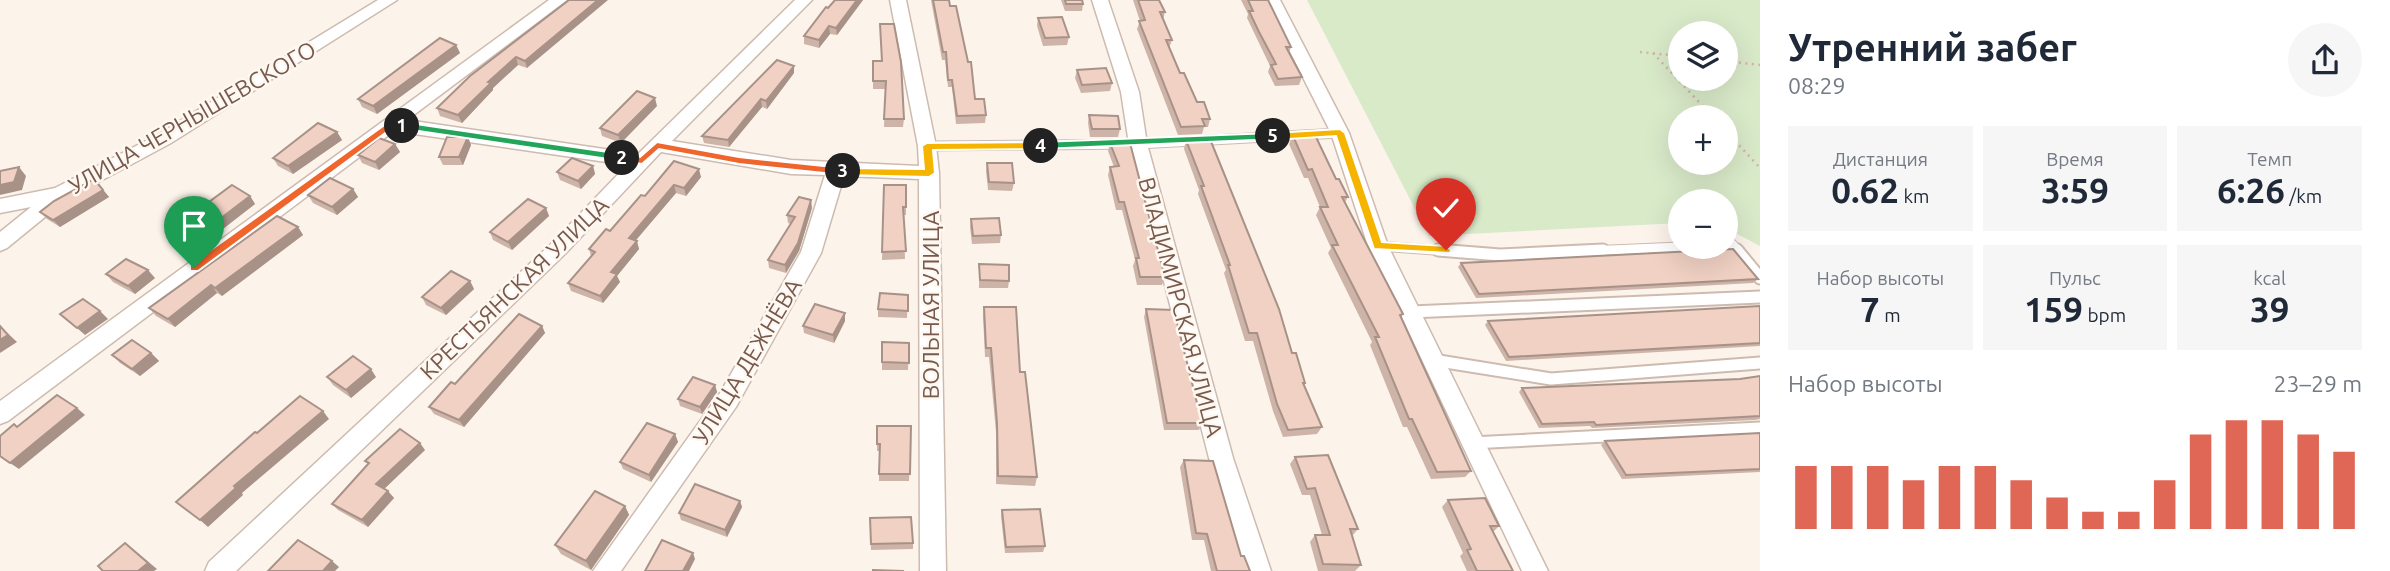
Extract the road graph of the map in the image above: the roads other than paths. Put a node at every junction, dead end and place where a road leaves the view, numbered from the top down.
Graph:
1 (389, 0) edge
2 (559, 0) edge
3 (804, 0) edge
4 (898, 0) edge
5 (1100, 0) edge
6 (1272, 0) edge
7 (390, 124) junction
8 (1340, 133) junction
9 (1138, 144) junction
10 (927, 146) junction
11 (650, 153) junction
12 (836, 171) junction
13 (929, 173) junction
14 (60, 194) junction
15 (0, 206) edge
16 (0, 243) edge
17 (1378, 246) junction
18 (1668, 248) edge
19 (1738, 251) edge
20 (1760, 278) edge
21 (1760, 297) edge
22 (1411, 312) junction
23 (1433, 360) junction
24 (1760, 363) edge
25 (0, 414) edge
26 (1760, 428) edge
27 (1471, 443) junction
28 (218, 571) edge
29 (606, 571) edge
30 (933, 571) edge
31 (1258, 571) edge
32 (1535, 571) edge

1 - 14 street, УЛИЦА ЧЕРНЫШЕВСКОГО
2 - 7 street
3 - 11 street, КРЕСТЬЯНСКАЯ УЛИЦА
4 - 10 street, ВОЛЬНАЯ УЛИЦА
5 - 9 street, ВЛАДИМИРСКАЯ УЛИЦА
6 - 8 street
7 - 11 street
7 - 25 street
8 - 9 lane
8 - 17 street
9 - 10 lane
9 - 31 street, ВЛАДИМИРСКАЯ УЛИЦА
10 - 13 street, ВОЛЬНАЯ УЛИЦА
11 - 12 street
11 - 28 street, КРЕСТЬЯНСКАЯ УЛИЦА
12 - 13 street
12 - 29 street, УЛИЦА ДЕЖНЁВА
13 - 30 street, ВОЛЬНАЯ УЛИЦА
14 - 15 street
14 - 16 street, УЛИЦА ЧЕРНЫШЕВСКОГО
17 - 18 lane
17 - 22 street
19 - 20 lane
21 - 22 lane
22 - 23 street
23 - 24 lane
23 - 27 street
26 - 27 lane
27 - 32 street

